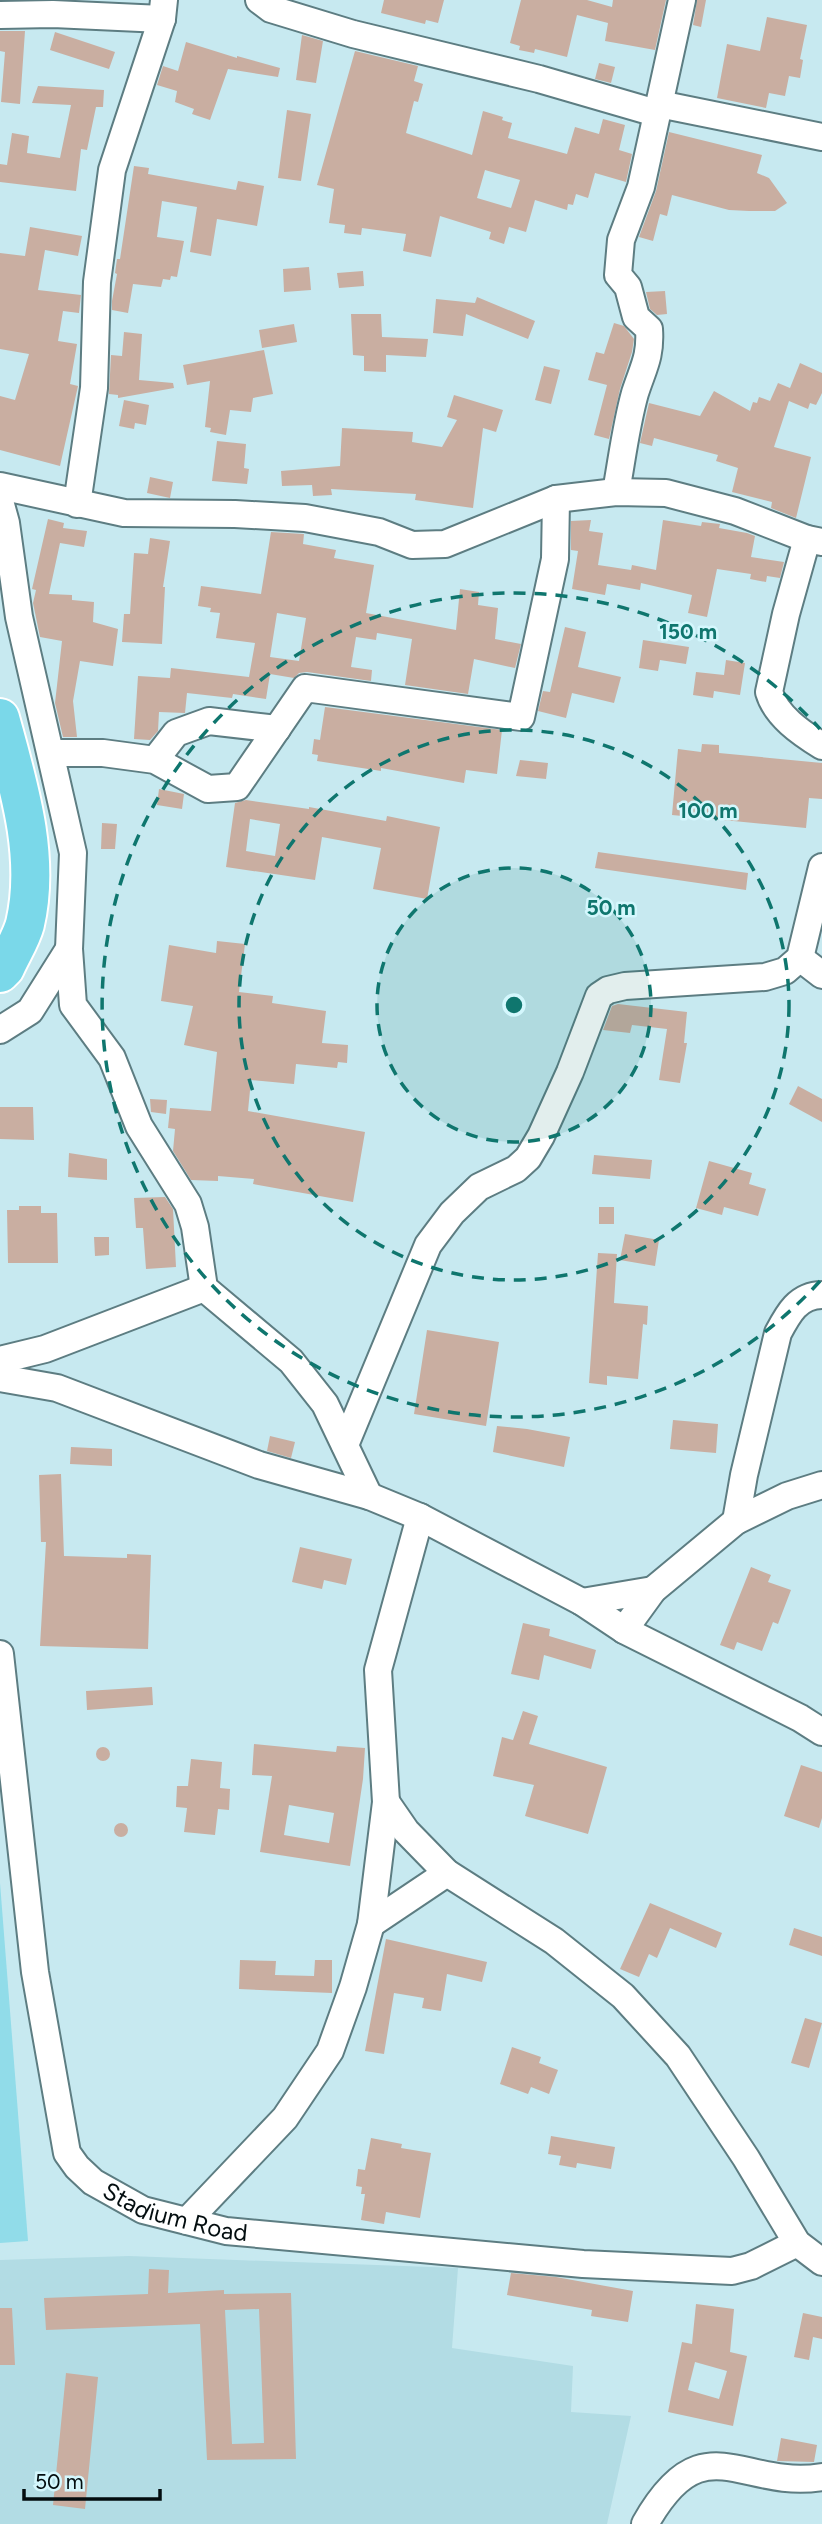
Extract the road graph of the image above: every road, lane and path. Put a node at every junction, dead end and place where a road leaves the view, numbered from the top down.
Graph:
1 (259, 0) edge
2 (682, 0) edge
3 (163, 9) edge
4 (0, 16) edge
5 (658, 108) junction
6 (822, 137) edge
7 (0, 486) edge
8 (616, 492) junction
9 (556, 499) junction
10 (0, 501) edge
11 (77, 504) junction
12 (814, 540) edge
13 (0, 718) edge
14 (277, 729) junction
15 (822, 746) edge
16 (51, 753) junction
17 (155, 760) junction
18 (822, 867) edge
19 (69, 949) junction
20 (800, 958) junction
21 (0, 973) edge
22 (822, 975) edge
23 (0, 1030) edge
24 (204, 1288) junction
25 (822, 1294) edge
26 (0, 1360) edge
27 (0, 1378) edge
28 (345, 1445) junction
29 (822, 1485) edge
30 (369, 1496) junction
31 (420, 1517) junction
32 (736, 1521) junction
33 (653, 1590) junction
34 (582, 1602) junction
35 (624, 1630) junction
36 (0, 1654) edge
37 (822, 1732) edge
38 (386, 1802) junction
39 (447, 1873) junction
40 (371, 1924) junction
41 (187, 2221) junction
42 (814, 2253) edge
43 (822, 2477) edge
44 (645, 2524) edge

1 - 5 street
2 - 5 street
3 - 4 street
3 - 11 street
5 - 6 street
5 - 8 street
7 - 11 street
8 - 9 street
8 - 12 street
9 - 11 street
9 - 14 street
10 - 16 street
12 - 15 street
13 - 21 highway
14 - 17 street
14 - 17 street
16 - 17 street
16 - 19 street
18 - 20 street
19 - 23 street
19 - 24 street
20 - 22 street
20 - 28 street
24 - 26 street
24 - 28 street
25 - 32 street
27 - 30 street
28 - 30 street
29 - 32 street
30 - 31 street
31 - 34 street
31 - 38 street
32 - 33 street
33 - 34 street
33 - 35 street
34 - 35 street
35 - 37 street
36 - 41 street, Stadium Road
38 - 39 street
38 - 40 street
39 - 40 street
39 - 42 street
40 - 41 street
41 - 42 street, Stadium Road
43 - 44 street

